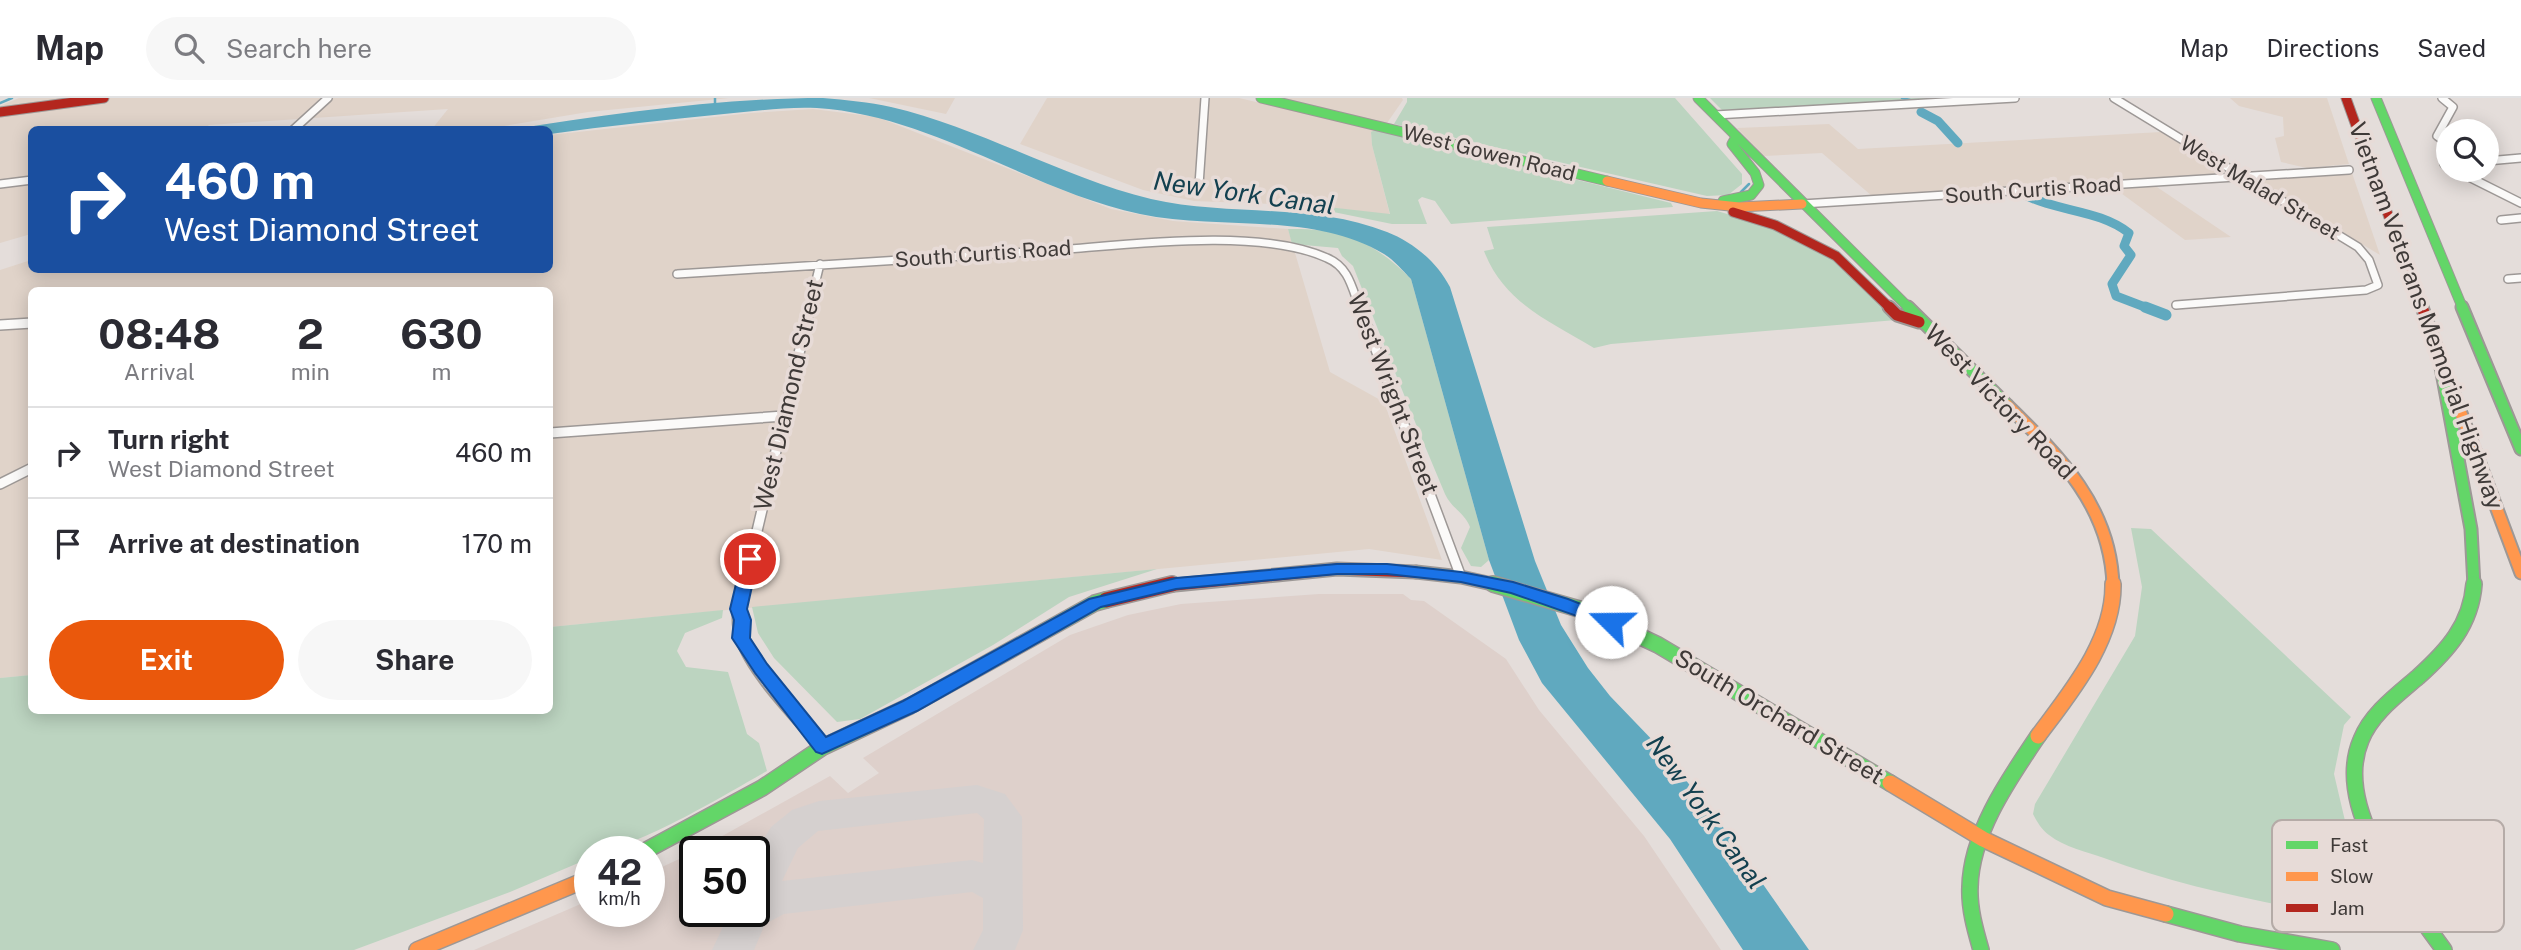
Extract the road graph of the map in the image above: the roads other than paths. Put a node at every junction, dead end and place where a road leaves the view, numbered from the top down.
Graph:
1 (104, 98) edge
2 (328, 98) edge
3 (1205, 98) edge
4 (1261, 98) edge
5 (1698, 98) edge
6 (2014, 98) edge
7 (2114, 98) edge
8 (2346, 98) edge
9 (2376, 98) edge
10 (2442, 98) edge
11 (51, 102) edge
12 (0, 112) edge
13 (1715, 115) junction
14 (2446, 119) edge
15 (297, 126) edge
16 (1736, 137) junction
17 (2521, 158) edge
18 (2499, 160) edge
19 (2348, 170) dead end
20 (2240, 176) junction
21 (28, 180) edge
22 (2479, 182) edge
23 (0, 184) edge
24 (1199, 185) dead end
25 (1701, 203) junction
26 (2521, 203) edge
27 (1802, 204) junction
28 (1717, 205) junction
29 (2521, 218) edge
30 (2501, 220) dead end
31 (1290, 247) joint
32 (820, 264) junction
33 (677, 274) dead end
34 (2521, 278) edge
35 (2508, 279) dead end
36 (2176, 305) dead end
37 (28, 323) edge
38 (1924, 324) junction
39 (0, 325) edge
40 (2438, 351) junction
41 (784, 416) junction
42 (553, 433) edge
43 (2519, 444) edge
44 (28, 466) edge
45 (0, 484) edge
46 (2521, 573) edge
47 (1461, 577) junction
48 (822, 747) junction
49 (2364, 820) edge
50 (1983, 839) junction
51 (665, 840) edge
52 (574, 885) edge
53 (2433, 932) edge
54 (417, 950) edge
55 (1981, 950) edge
56 (2332, 950) edge
57 (2444, 950) edge

1 - 11 main road
2 - 15 street
3 - 24 street
4 - 25 main road, West Gowen Road
5 - 13 main road, West Victory Road
6 - 13 street
7 - 20 street, West Malad Street
8 - 40 main road, Vietnam Veterans Memorial Highway
9 - 43 main road, Vietnam Veterans Memorial Highway
10 - 14 street
11 - 12 main road
13 - 16 main road, West Victory Road
16 - 25 main road
16 - 27 main road, West Victory Road
17 - 18 street
19 - 20 street, South Curtis Road
20 - 27 street, South Curtis Road
20 - 36 street, West Malad Street
21 - 23 street
22 - 26 street
25 - 28 main road, West Gowen Road
27 - 28 main road, South Curtis Road
27 - 38 main road, West Victory Road
28 - 38 main road
29 - 30 street
31 - 32 street, South Curtis Road
31 - 47 street, West Wright Street
32 - 33 street, South Curtis Road
32 - 41 street, West Diamond Street
34 - 35 street
37 - 39 street
38 - 50 main road, West Victory Road
40 - 46 main road, Vietnam Veterans Memorial Highway
40 - 49 main road
41 - 42 street
41 - 48 street, West Diamond Street
44 - 45 street
47 - 48 main road, South Orchard Street
47 - 50 main road, South Orchard Street
48 - 51 main road, South Orchard Street
50 - 55 main road
50 - 56 main road, South Orchard Street
52 - 54 main road
53 - 57 main road

